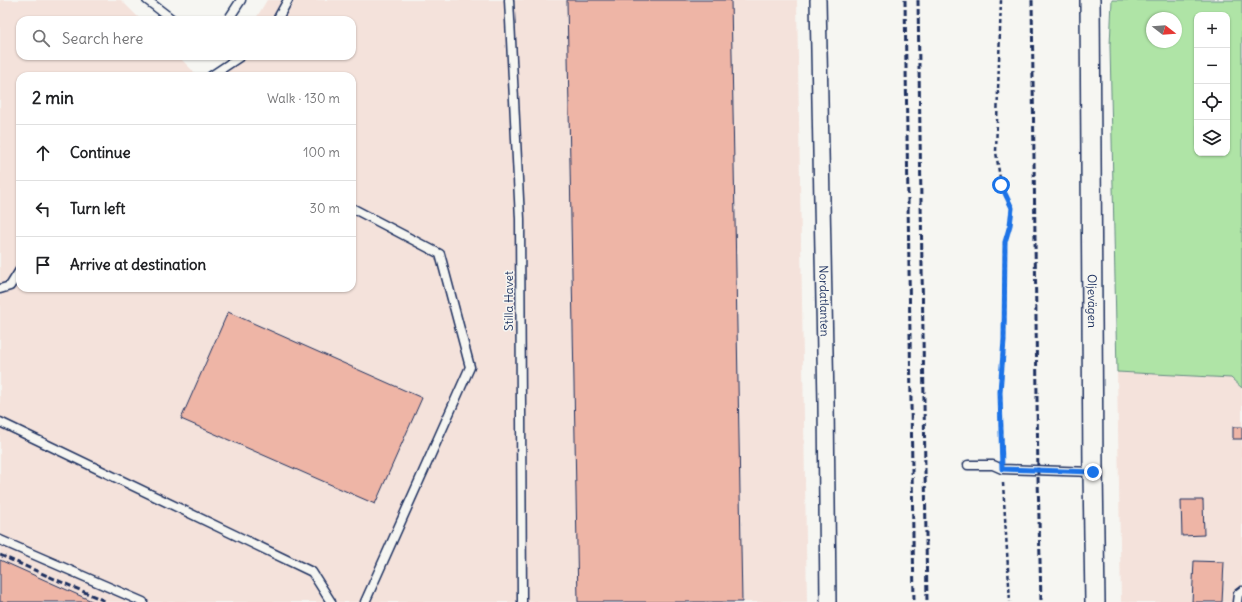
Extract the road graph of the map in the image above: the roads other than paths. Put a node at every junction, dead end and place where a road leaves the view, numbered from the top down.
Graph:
1 (147, 0) edge
2 (241, 0) edge
3 (288, 0) edge
4 (509, 0) edge
5 (818, 0) edge
6 (1090, 0) edge
7 (168, 16) edge
8 (231, 16) edge
9 (279, 16) edge
10 (235, 60) edge
11 (217, 72) edge
12 (356, 210) edge
13 (16, 276) edge
14 (0, 289) edge
15 (0, 422) edge
16 (968, 465) dead end
17 (1093, 472) junction
18 (0, 540) edge
19 (1242, 591) edge
20 (143, 602) edge
21 (331, 602) edge
22 (365, 602) edge
23 (522, 602) edge
24 (828, 602) edge
25 (1096, 602) edge
26 (1237, 602) edge

1 - 7 lane
2 - 8 lane
3 - 9 lane
4 - 23 lane, Stilla Havet
5 - 24 street, Nordatlanten
6 - 17 street, Oljevägen
10 - 11 lane
12 - 22 lane
13 - 14 lane
15 - 21 lane
16 - 17 lane
17 - 25 street, Oljevägen
18 - 20 lane
19 - 26 lane

